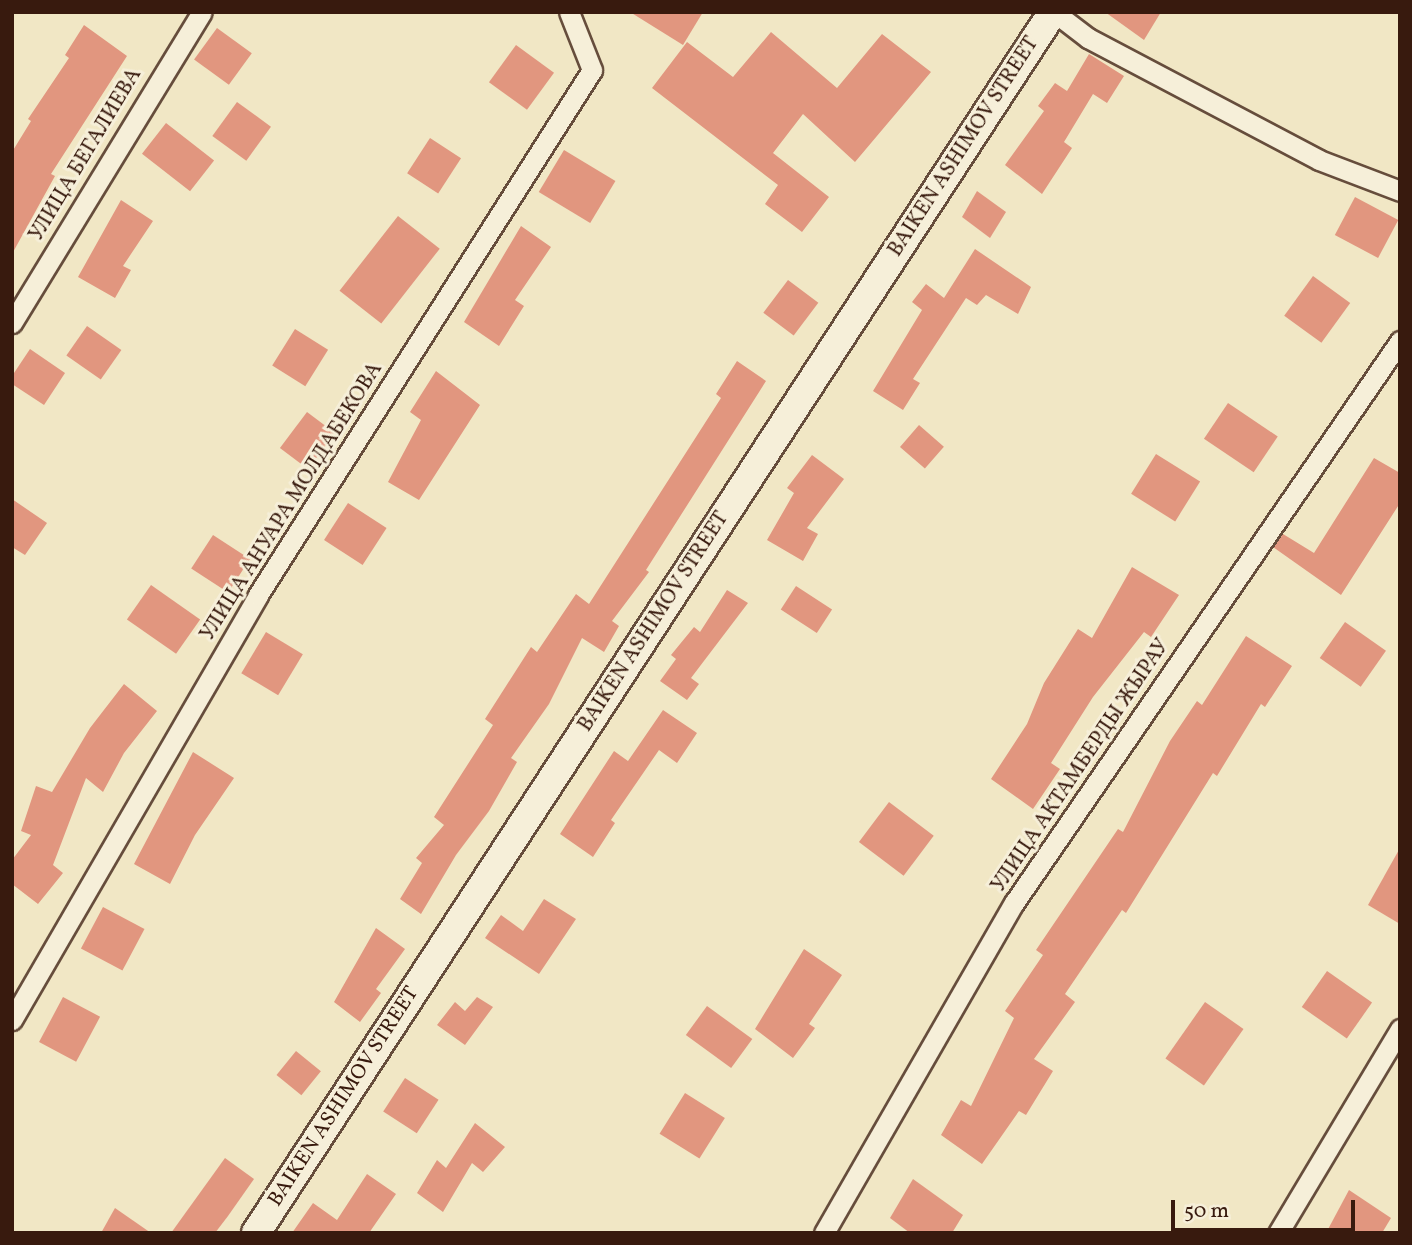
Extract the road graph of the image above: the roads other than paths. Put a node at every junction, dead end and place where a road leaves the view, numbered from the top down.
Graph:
1 (202, 12) edge
2 (569, 12) edge
3 (1053, 12) edge
4 (1400, 191) edge
5 (12, 323) edge
6 (1400, 341) edge
7 (12, 1020) edge
8 (1400, 1029) edge
9 (256, 1233) edge
10 (824, 1233) edge
11 (1278, 1233) edge

1 - 5 street, УЛИЦА БЕГАЛИЕВА
2 - 7 street, УЛИЦА АНУАРА МОЛДАБЕКОВА
3 - 4 street
3 - 9 main road, BAIKEN ASHIMOV STREET
6 - 10 street, УЛИЦА АКТАМБЕРДЫ ЖЫРАУ
8 - 11 street

